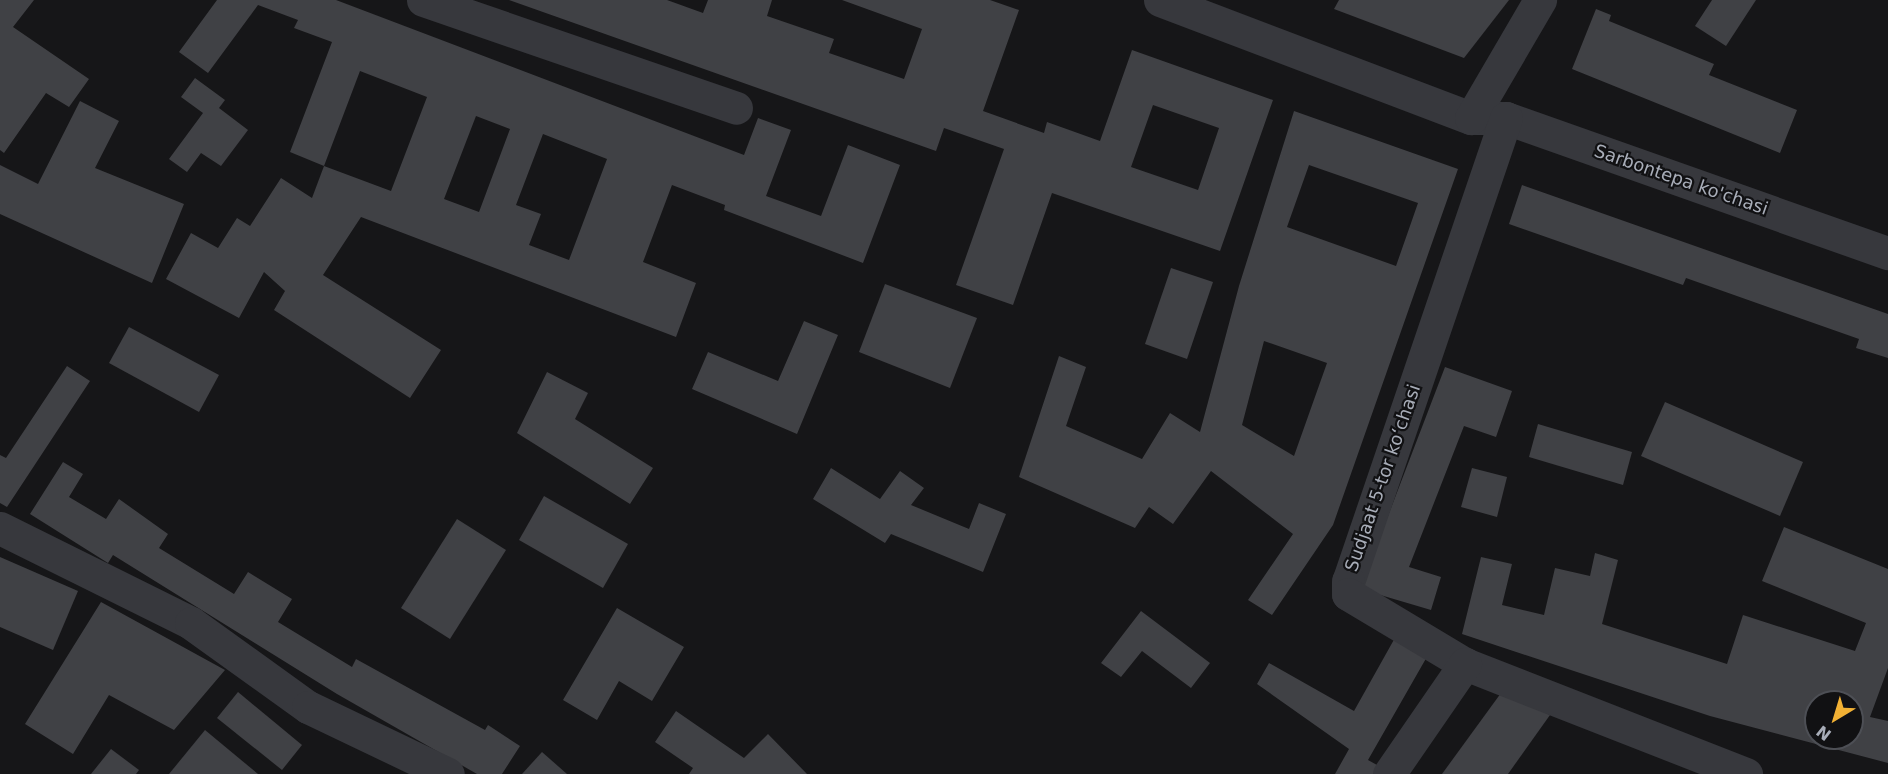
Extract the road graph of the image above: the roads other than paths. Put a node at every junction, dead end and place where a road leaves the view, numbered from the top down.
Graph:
1 (423, 0) edge
2 (1160, 0) edge
3 (1540, 0) edge
4 (736, 108) dead end
5 (1471, 118) junction
6 (1506, 118) junction
7 (1888, 253) edge
8 (0, 528) edge
9 (1465, 664) junction
10 (448, 774) edge
11 (1389, 774) edge
12 (1746, 774) edge

1 - 4 street
2 - 5 street
3 - 5 street
5 - 6 street, Sarbontepa ko'chasi
6 - 7 street, Sarbontepa ko'chasi
6 - 9 street, Sudjaat 5-tor koʻchasi
8 - 10 street
9 - 11 street
9 - 12 street, Sudjaat 5-tor koʻchasi

